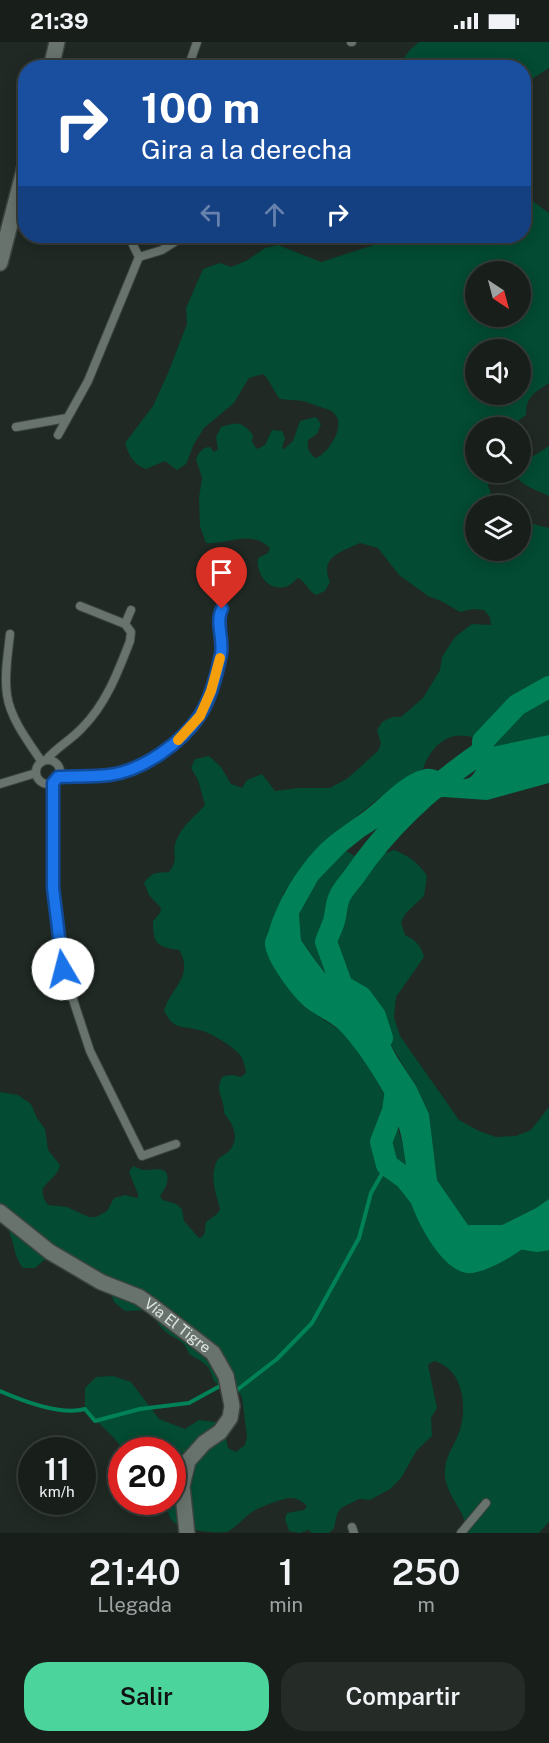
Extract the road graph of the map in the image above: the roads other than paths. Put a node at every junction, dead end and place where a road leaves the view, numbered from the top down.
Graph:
1 (57, 42) edge
2 (197, 42) edge
3 (53, 60) edge
4 (191, 60) edge
5 (18, 193) edge
6 (134, 243) edge
7 (173, 243) edge
8 (139, 257) junction
9 (0, 263) edge
10 (67, 418) junction
11 (16, 427) dead end
12 (58, 435) dead end
13 (80, 606) dead end
14 (222, 609) dead end
15 (131, 610) dead end
16 (125, 624) junction
17 (10, 634) dead end
18 (44, 761) junction
19 (36, 773) junction
20 (55, 780) junction
21 (0, 784) edge
22 (176, 1144) dead end
23 (0, 1212) edge
24 (486, 1503) dead end
25 (187, 1533) edge
26 (461, 1533) edge

1 - 3 street
2 - 4 lane
5 - 9 street
6 - 8 lane
7 - 8 lane
8 - 10 lane
10 - 11 lane
10 - 12 lane
13 - 16 lane
14 - 20 lane
15 - 16 lane
16 - 18 lane
17 - 18 lane
18 - 19 lane
18 - 20 lane
19 - 20 lane
19 - 21 lane
20 - 22 lane
23 - 25 street, Vía El Tigre
24 - 26 lane

